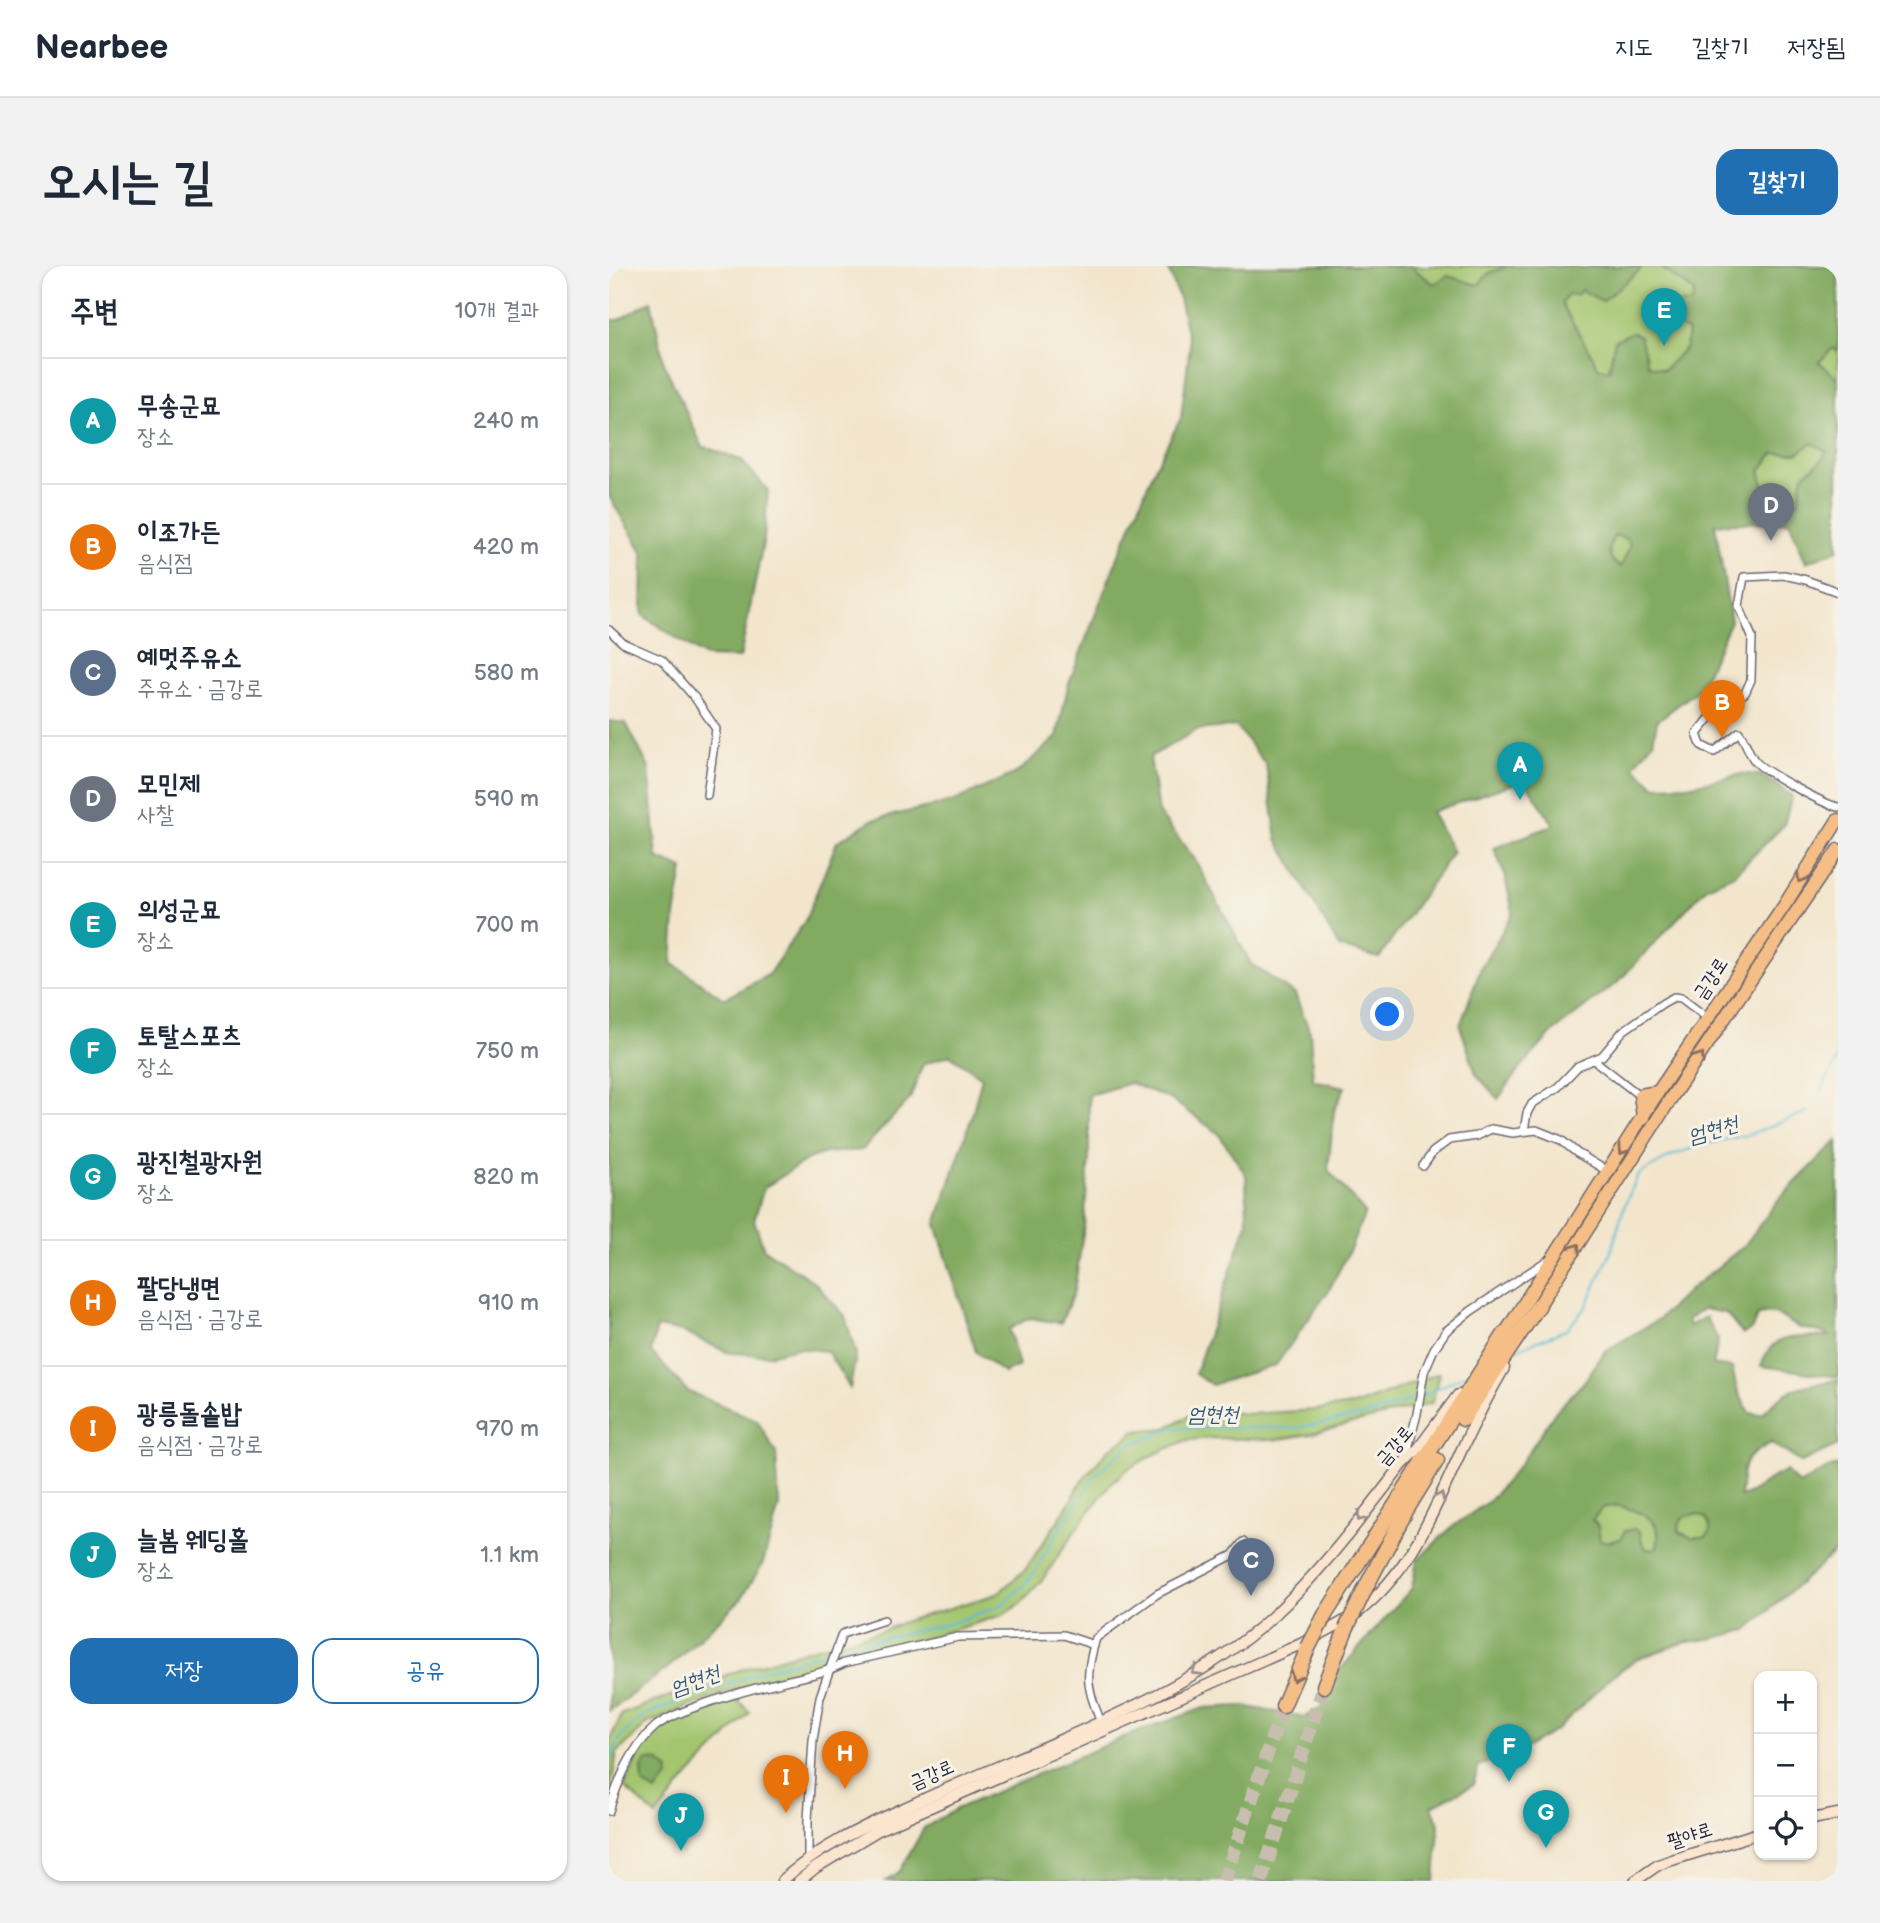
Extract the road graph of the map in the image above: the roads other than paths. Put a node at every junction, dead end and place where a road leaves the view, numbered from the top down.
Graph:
1 (1838, 592) edge
2 (609, 630) edge
3 (707, 795) dead end
4 (1838, 807) edge
5 (1838, 820) edge
6 (1838, 850) edge
7 (1709, 1018) junction
8 (1594, 1060) junction
9 (1658, 1092) junction
10 (1640, 1096) junction
11 (1646, 1111) junction
12 (1662, 1115) junction
13 (1524, 1130) junction
14 (1423, 1166) dead end
15 (1609, 1172) junction
16 (1557, 1254) junction
17 (1536, 1311) joint
18 (1506, 1332) joint
19 (1490, 1385) junction
20 (1459, 1401) junction
21 (1403, 1464) junction
22 (1243, 1542) dead end
23 (884, 1620) dead end
24 (1094, 1645) junction
25 (830, 1670) junction
26 (1324, 1686) tunnel mouth
27 (1283, 1706) tunnel mouth
28 (1101, 1721) junction
29 (609, 1811) edge
30 (1838, 1815) edge
31 (1817, 1818) edge
32 (1754, 1835) edge
33 (808, 1860) junction
34 (782, 1881) edge
35 (799, 1881) edge
36 (1635, 1881) edge

1 - 4 street
2 - 3 street
5 -> 7 main road, 금강로
12 -> 6 main road, 금강로
7 - 8 street
7 - 9 main road, 금강로
8 - 10 street
8 - 13 street
9 - 10 main road
9 - 11 main road, 금강로
10 - 11 main road
11 - 12 street
11 -> 15 main road, 금강로
17 -> 12 main road, 금강로
13 - 14 street
13 - 15 street
15 - 16 main road, 금강로
16 - 18 main road, 금강로
16 - 21 street
17 - 19 highway
18 - 20 highway
19 - 26 highway, bridge
35 -> 19 main road, 금강로
20 - 21 main road, 금강로
20 -> 27 highway, bridge
21 -> 28 main road, 금강로
22 - 24 street
23 - 25 street
24 - 25 street
24 - 28 street
25 - 29 street
25 - 33 street
28 - 33 main road, 금강로
30 - 31 main road
32 - 36 main road, 팔야로
33 - 34 main road, 금강로

